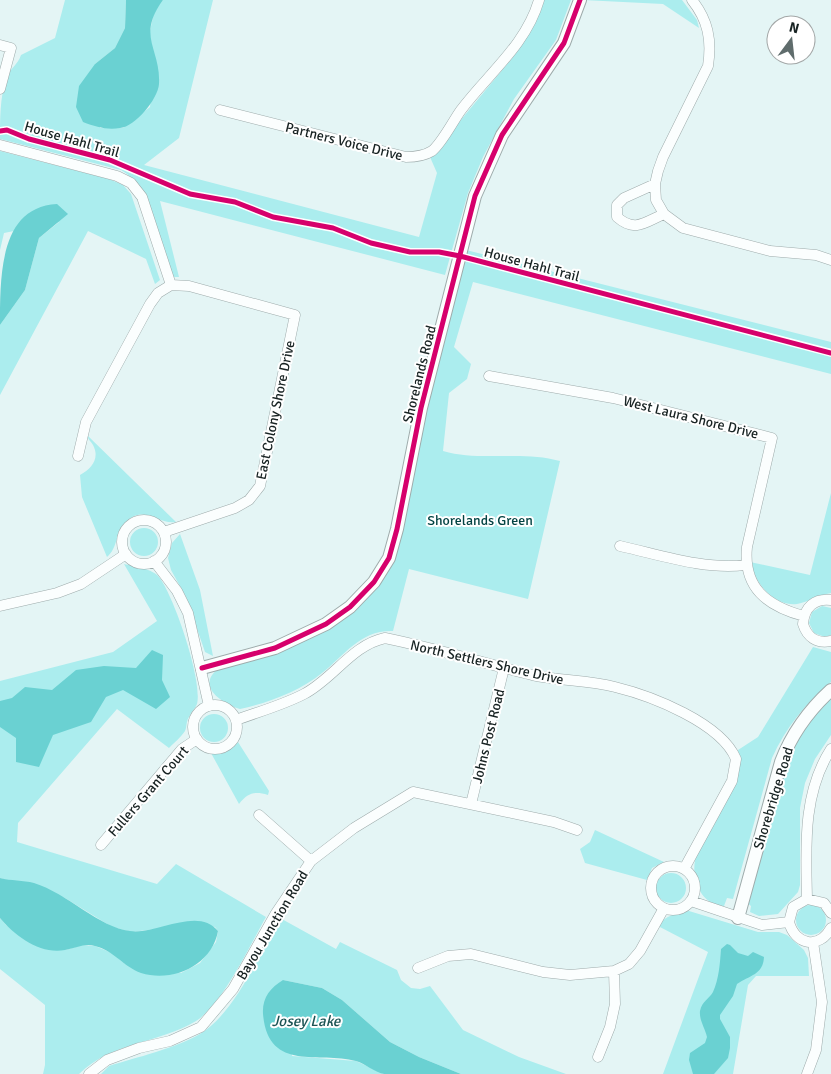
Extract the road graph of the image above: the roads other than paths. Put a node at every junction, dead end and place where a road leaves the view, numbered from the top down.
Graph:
1 (539, 0) edge
2 (580, 0) edge
3 (692, 0) edge
4 (0, 45) edge
5 (0, 89) edge
6 (220, 110) dead end
7 (0, 146) edge
8 (655, 184) junction
9 (664, 214) junction
10 (831, 260) edge
11 (171, 285) junction
12 (489, 376) dead end
13 (78, 456) dead end
14 (164, 532) junction
15 (620, 546) dead end
16 (126, 554) junction
17 (154, 561) junction
18 (745, 565) junction
19 (831, 600) edge
20 (0, 606) edge
21 (804, 616) junction
22 (831, 641) edge
23 (202, 668) junction
24 (504, 668) junction
25 (831, 690) edge
26 (210, 706) junction
27 (236, 720) junction
28 (197, 739) junction
29 (831, 749) edge
30 (471, 804) junction
31 (259, 815) dead end
32 (577, 830) dead end
33 (101, 845) dead end
34 (311, 861) junction
35 (684, 869) junction
36 (807, 899) junction
37 (690, 901) junction
38 (664, 908) junction
39 (831, 913) edge
40 (738, 918) junction
41 (789, 922) junction
42 (831, 928) edge
43 (813, 942) junction
44 (418, 968) dead end
45 (614, 971) junction
46 (826, 1002) edge
47 (598, 1057) dead end
48 (89, 1074) edge
49 (807, 1074) edge

1 - 6 street, Partners Voice Drive
2 - 23 street, Shorelands Road
3 - 8 street
4 - 5 street
7 - 11 street
8 - 9 street
8 - 9 street
9 - 10 street
11 - 13 street
11 - 14 street, East Colony Shore Drive
12 - 18 street, West Laura Shore Drive
14 - 16 street
14 - 17 street
15 - 18 street
16 - 17 street
16 - 20 street
17 - 23 street
18 - 21 street
19 - 21 street
21 - 22 street
23 - 26 street
24 - 27 street, North Settlers Shore Drive
24 - 30 street, Johns Post Road
24 - 35 street, North Settlers Shore Drive
25 - 40 street, Shorebridge Road
26 - 27 street
26 - 28 street
27 - 28 street
28 - 33 street, Fullers Grant Court
29 - 36 street
30 - 32 street, Bayou Junction Road
30 - 34 street, Bayou Junction Road
31 - 34 street
34 - 48 street, Bayou Junction Road
35 - 37 street
35 - 38 street
36 - 39 street
36 - 41 street
37 - 38 street
37 - 40 street
38 - 45 street
40 - 41 street
41 - 43 street
42 - 43 street
43 - 46 street
44 - 45 street
45 - 47 street
46 - 49 street

